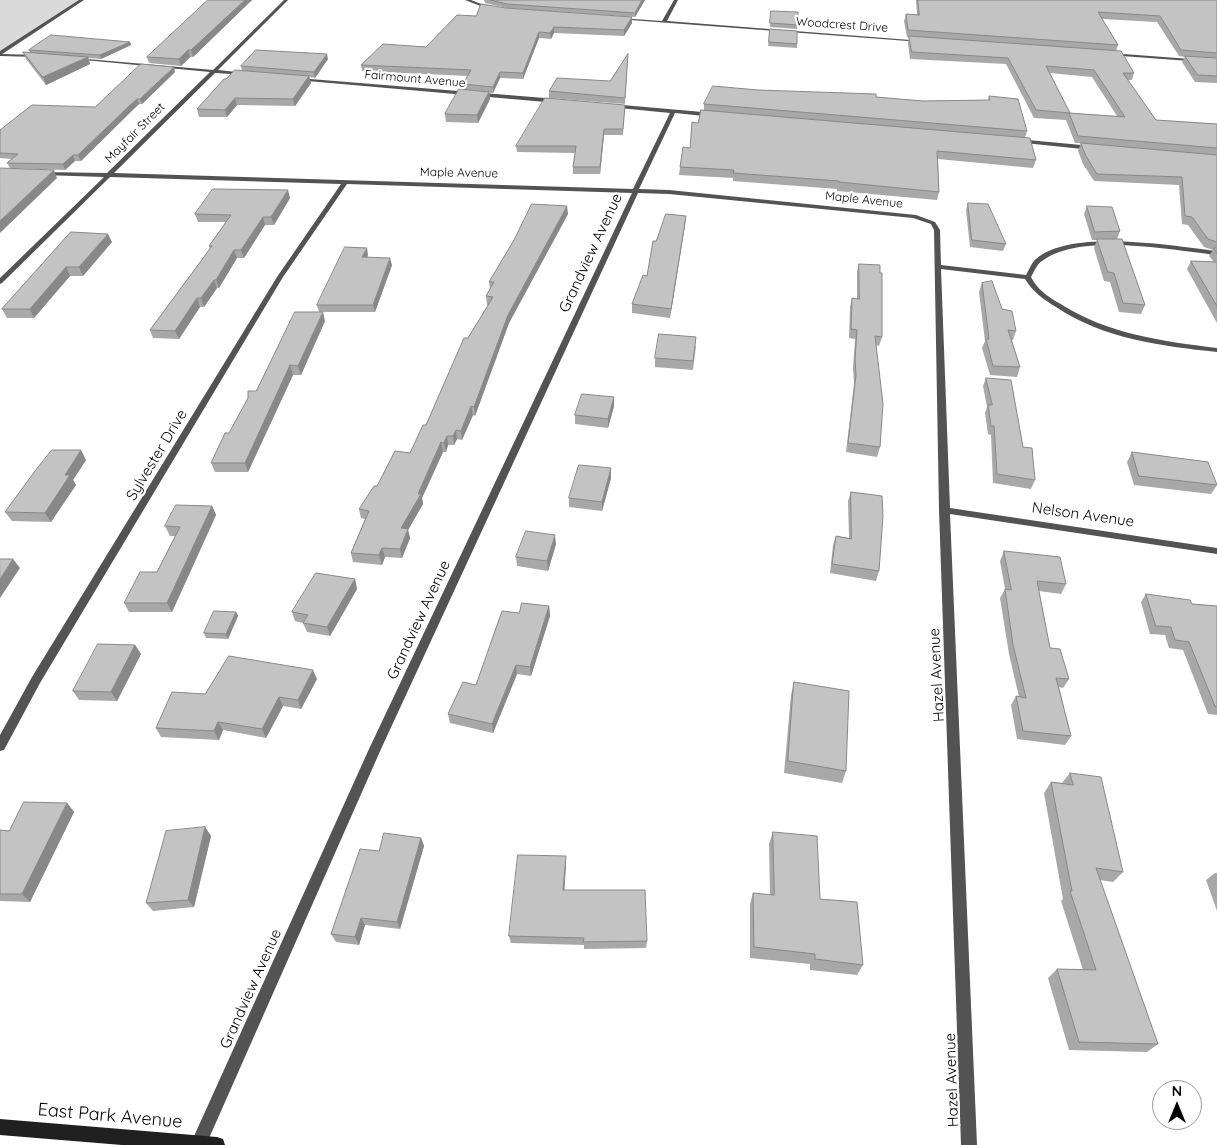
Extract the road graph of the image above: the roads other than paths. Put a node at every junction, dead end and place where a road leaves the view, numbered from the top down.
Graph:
1 (82, 0) edge
2 (286, 0) edge
3 (467, 0) edge
4 (676, 0) edge
5 (500, 10) edge
6 (609, 18) edge
7 (664, 22) junction
8 (927, 41) edge
9 (0, 54) edge
10 (1105, 54) edge
11 (40, 56) edge
12 (65, 58) edge
13 (1217, 62) edge
14 (212, 71) junction
15 (252, 75) edge
16 (291, 78) edge
17 (565, 102) edge
18 (604, 105) edge
19 (673, 111) junction
20 (723, 115) edge
21 (1010, 141) edge
22 (1098, 148) edge
23 (39, 173) edge
24 (107, 176) junction
25 (345, 182) junction
26 (637, 190) junction
27 (916, 216) joint
28 (1217, 253) edge
29 (938, 267) junction
30 (1028, 277) junction
31 (0, 282) edge
32 (1217, 350) edge
33 (944, 510) junction
34 (1217, 551) edge
35 (0, 746) edge
36 (0, 1127) edge
37 (198, 1144) edge
38 (217, 1145) edge
39 (969, 1145) edge

1 - 9 street
2 - 14 street, Mayfair Street
3 - 5 street
4 - 7 street
6 - 7 street, Woodcrest Drive
7 - 8 street, Woodcrest Drive
9 - 11 street
10 - 13 street
12 - 14 street
14 - 15 street
14 - 24 street, Mayfair Street
16 - 17 street, Fairmount Avenue
18 - 19 street
19 - 20 street
19 - 26 street, Grandview Avenue
21 - 22 street
23 - 24 street, Maple Avenue
24 - 25 street, Maple Avenue
24 - 31 street, Mayfair Street
25 - 26 street, Maple Avenue
25 - 35 street, Sylvester Drive
26 - 27 street, Maple Avenue
26 - 37 street, Grandview Avenue
27 - 29 street, Hazel Avenue
28 - 30 street
29 - 30 street
29 - 33 street, Hazel Avenue
30 - 32 street
33 - 34 street, Nelson Avenue
33 - 39 street, Hazel Avenue
36 - 37 main road, East Park Avenue
37 - 38 main road, East Park Avenue

